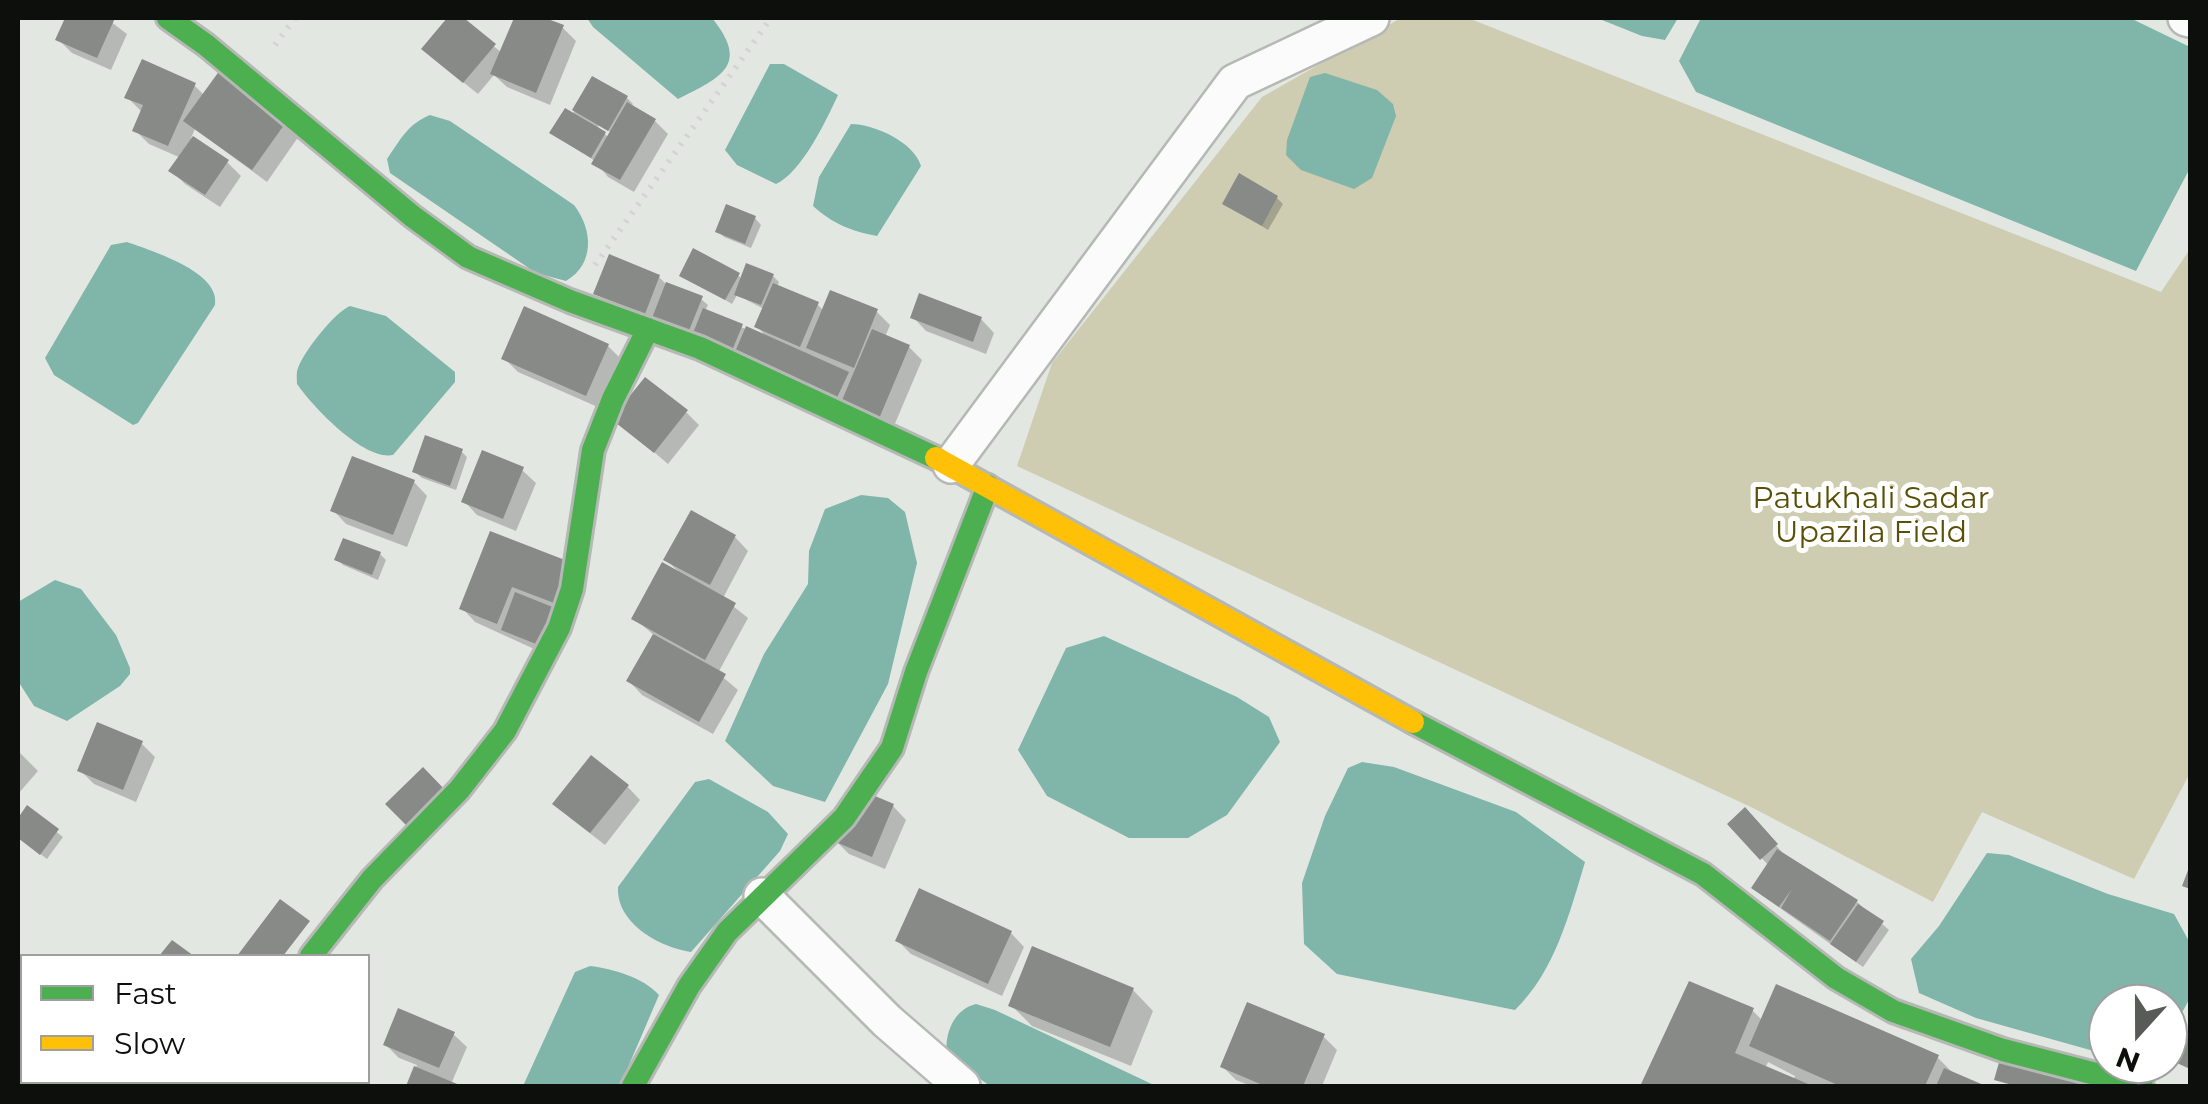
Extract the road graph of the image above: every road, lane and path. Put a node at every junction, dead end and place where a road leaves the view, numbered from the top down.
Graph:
1 (168, 18) edge
2 (771, 18) edge
3 (1370, 18) edge
4 (570, 301) junction
5 (648, 328) junction
6 (951, 465) junction
7 (988, 486) junction
8 (762, 896) junction
9 (313, 954) edge
10 (633, 1086) edge
11 (962, 1086) edge
12 (2142, 1086) edge

1 - 4 street
2 - 4 path
3 - 6 street
4 - 5 street
5 - 6 street
5 - 9 street
6 - 7 street
7 - 8 street
7 - 12 street
8 - 10 street
8 - 11 street

